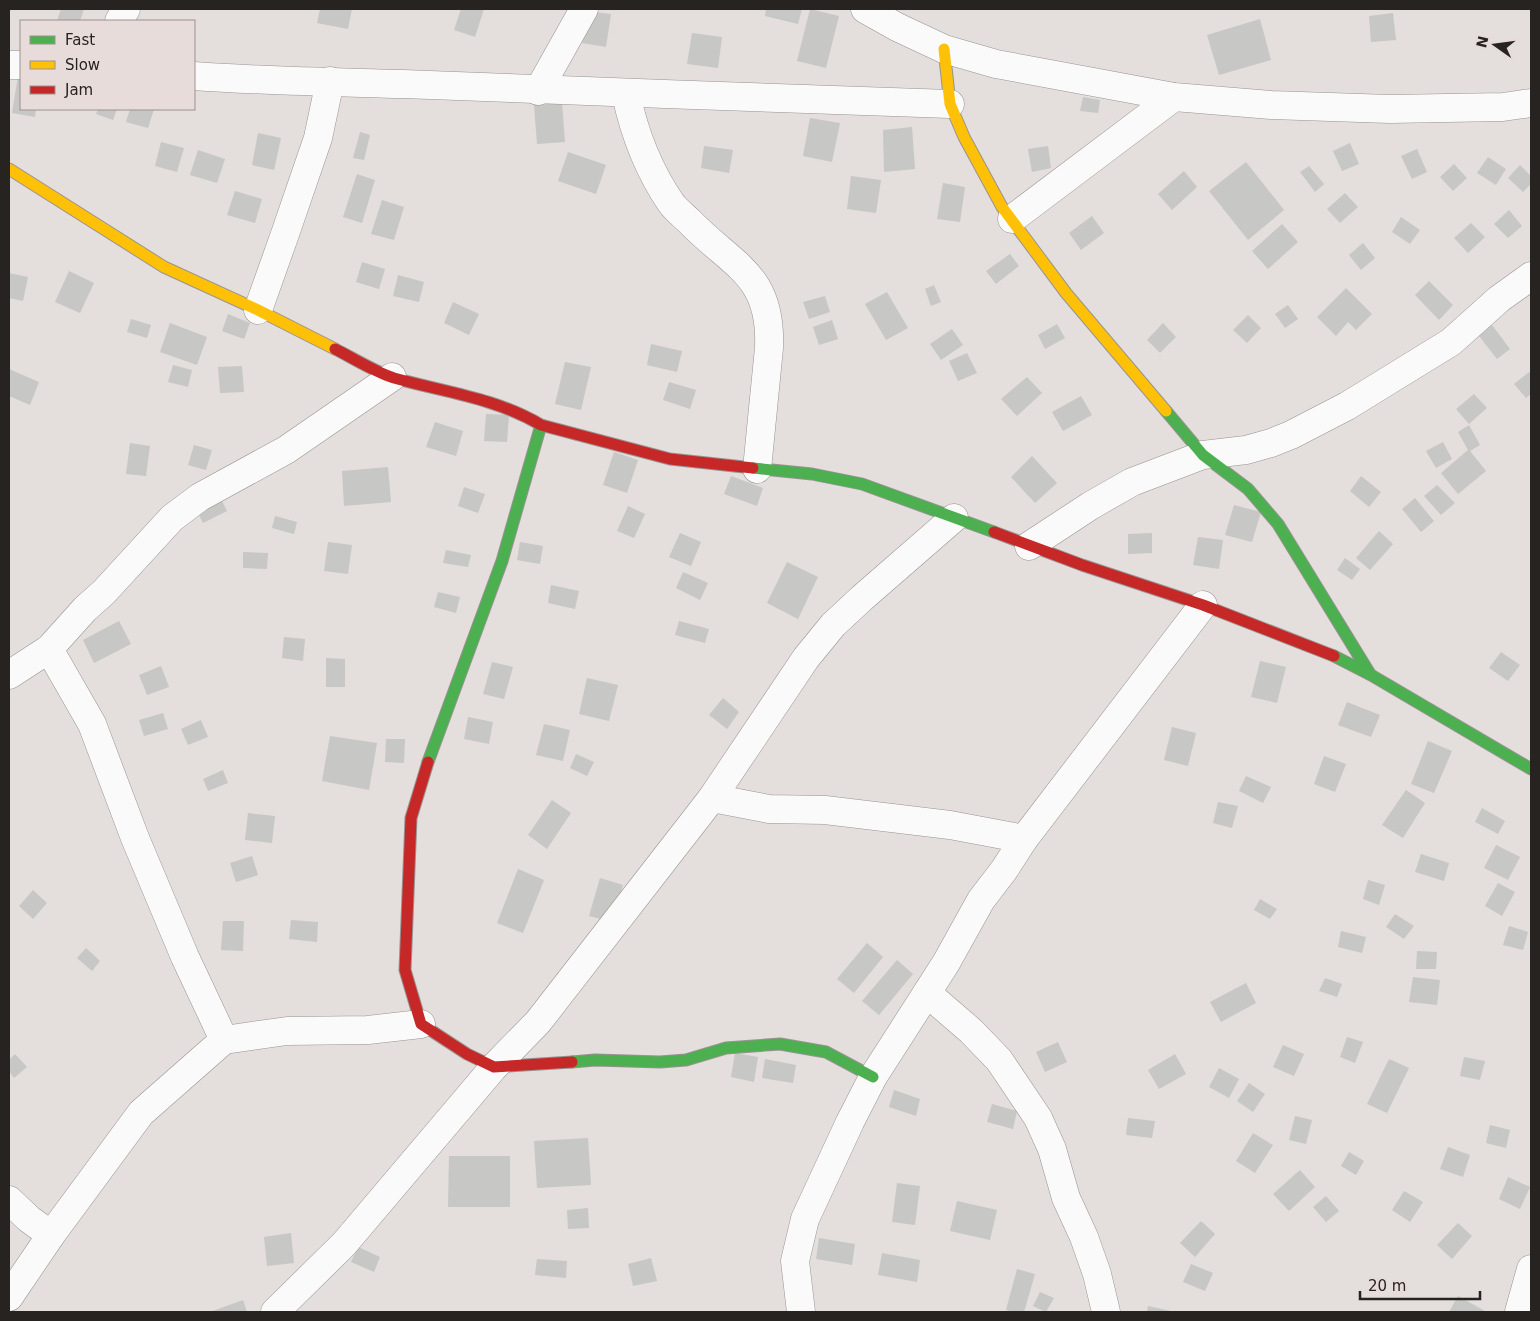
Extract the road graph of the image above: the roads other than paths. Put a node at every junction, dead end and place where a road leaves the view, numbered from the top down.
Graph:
1 (126, 9) edge
2 (584, 9) edge
3 (865, 9) edge
4 (120, 20) edge
5 (944, 49) junction
6 (195, 76) edge
7 (330, 82) junction
8 (538, 91) junction
9 (626, 94) junction
10 (1174, 96) junction
11 (1531, 103) edge
12 (950, 104) junction
13 (9, 169) edge
14 (1012, 219) junction
15 (1531, 276) edge
16 (258, 310) junction
17 (392, 377) junction
18 (541, 425) junction
19 (1203, 455) junction
20 (757, 468) junction
21 (954, 518) junction
22 (1029, 546) junction
23 (1203, 605) junction
24 (49, 649) junction
25 (9, 675) edge
26 (1370, 675) junction
27 (1531, 769) edge
28 (712, 798) junction
29 (1024, 838) junction
30 (927, 994) junction
31 (421, 1024) junction
32 (224, 1040) junction
33 (494, 1067) junction
34 (873, 1077) junction
35 (9, 1200) edge
36 (51, 1235) junction
37 (1531, 1269) edge
38 (9, 1297) edge
39 (275, 1312) edge
40 (801, 1312) edge
41 (1106, 1312) edge
42 (1519, 1312) edge

1 - 4 street
2 - 8 street
3 - 5 street
5 - 10 street
5 - 12 street
6 - 7 street
7 - 8 street
7 - 16 street
8 - 9 street
9 - 12 street
9 - 20 street
10 - 11 street
10 - 14 street
12 - 14 street
13 - 16 street
14 - 19 street
15 - 19 street
16 - 17 street
17 - 18 street
17 - 24 street
18 - 20 street
18 - 31 street
19 - 22 street
19 - 26 street
20 - 21 street
21 - 22 street
21 - 28 street
22 - 23 street
23 - 26 street
23 - 29 street
24 - 25 street
24 - 32 street
26 - 27 street
28 - 29 street
28 - 33 street
29 - 30 street
30 - 34 street
30 - 41 street
31 - 32 street
31 - 33 street
32 - 36 street
33 - 34 street
33 - 39 street
34 - 40 street
35 - 36 street
36 - 38 street
37 - 42 street

